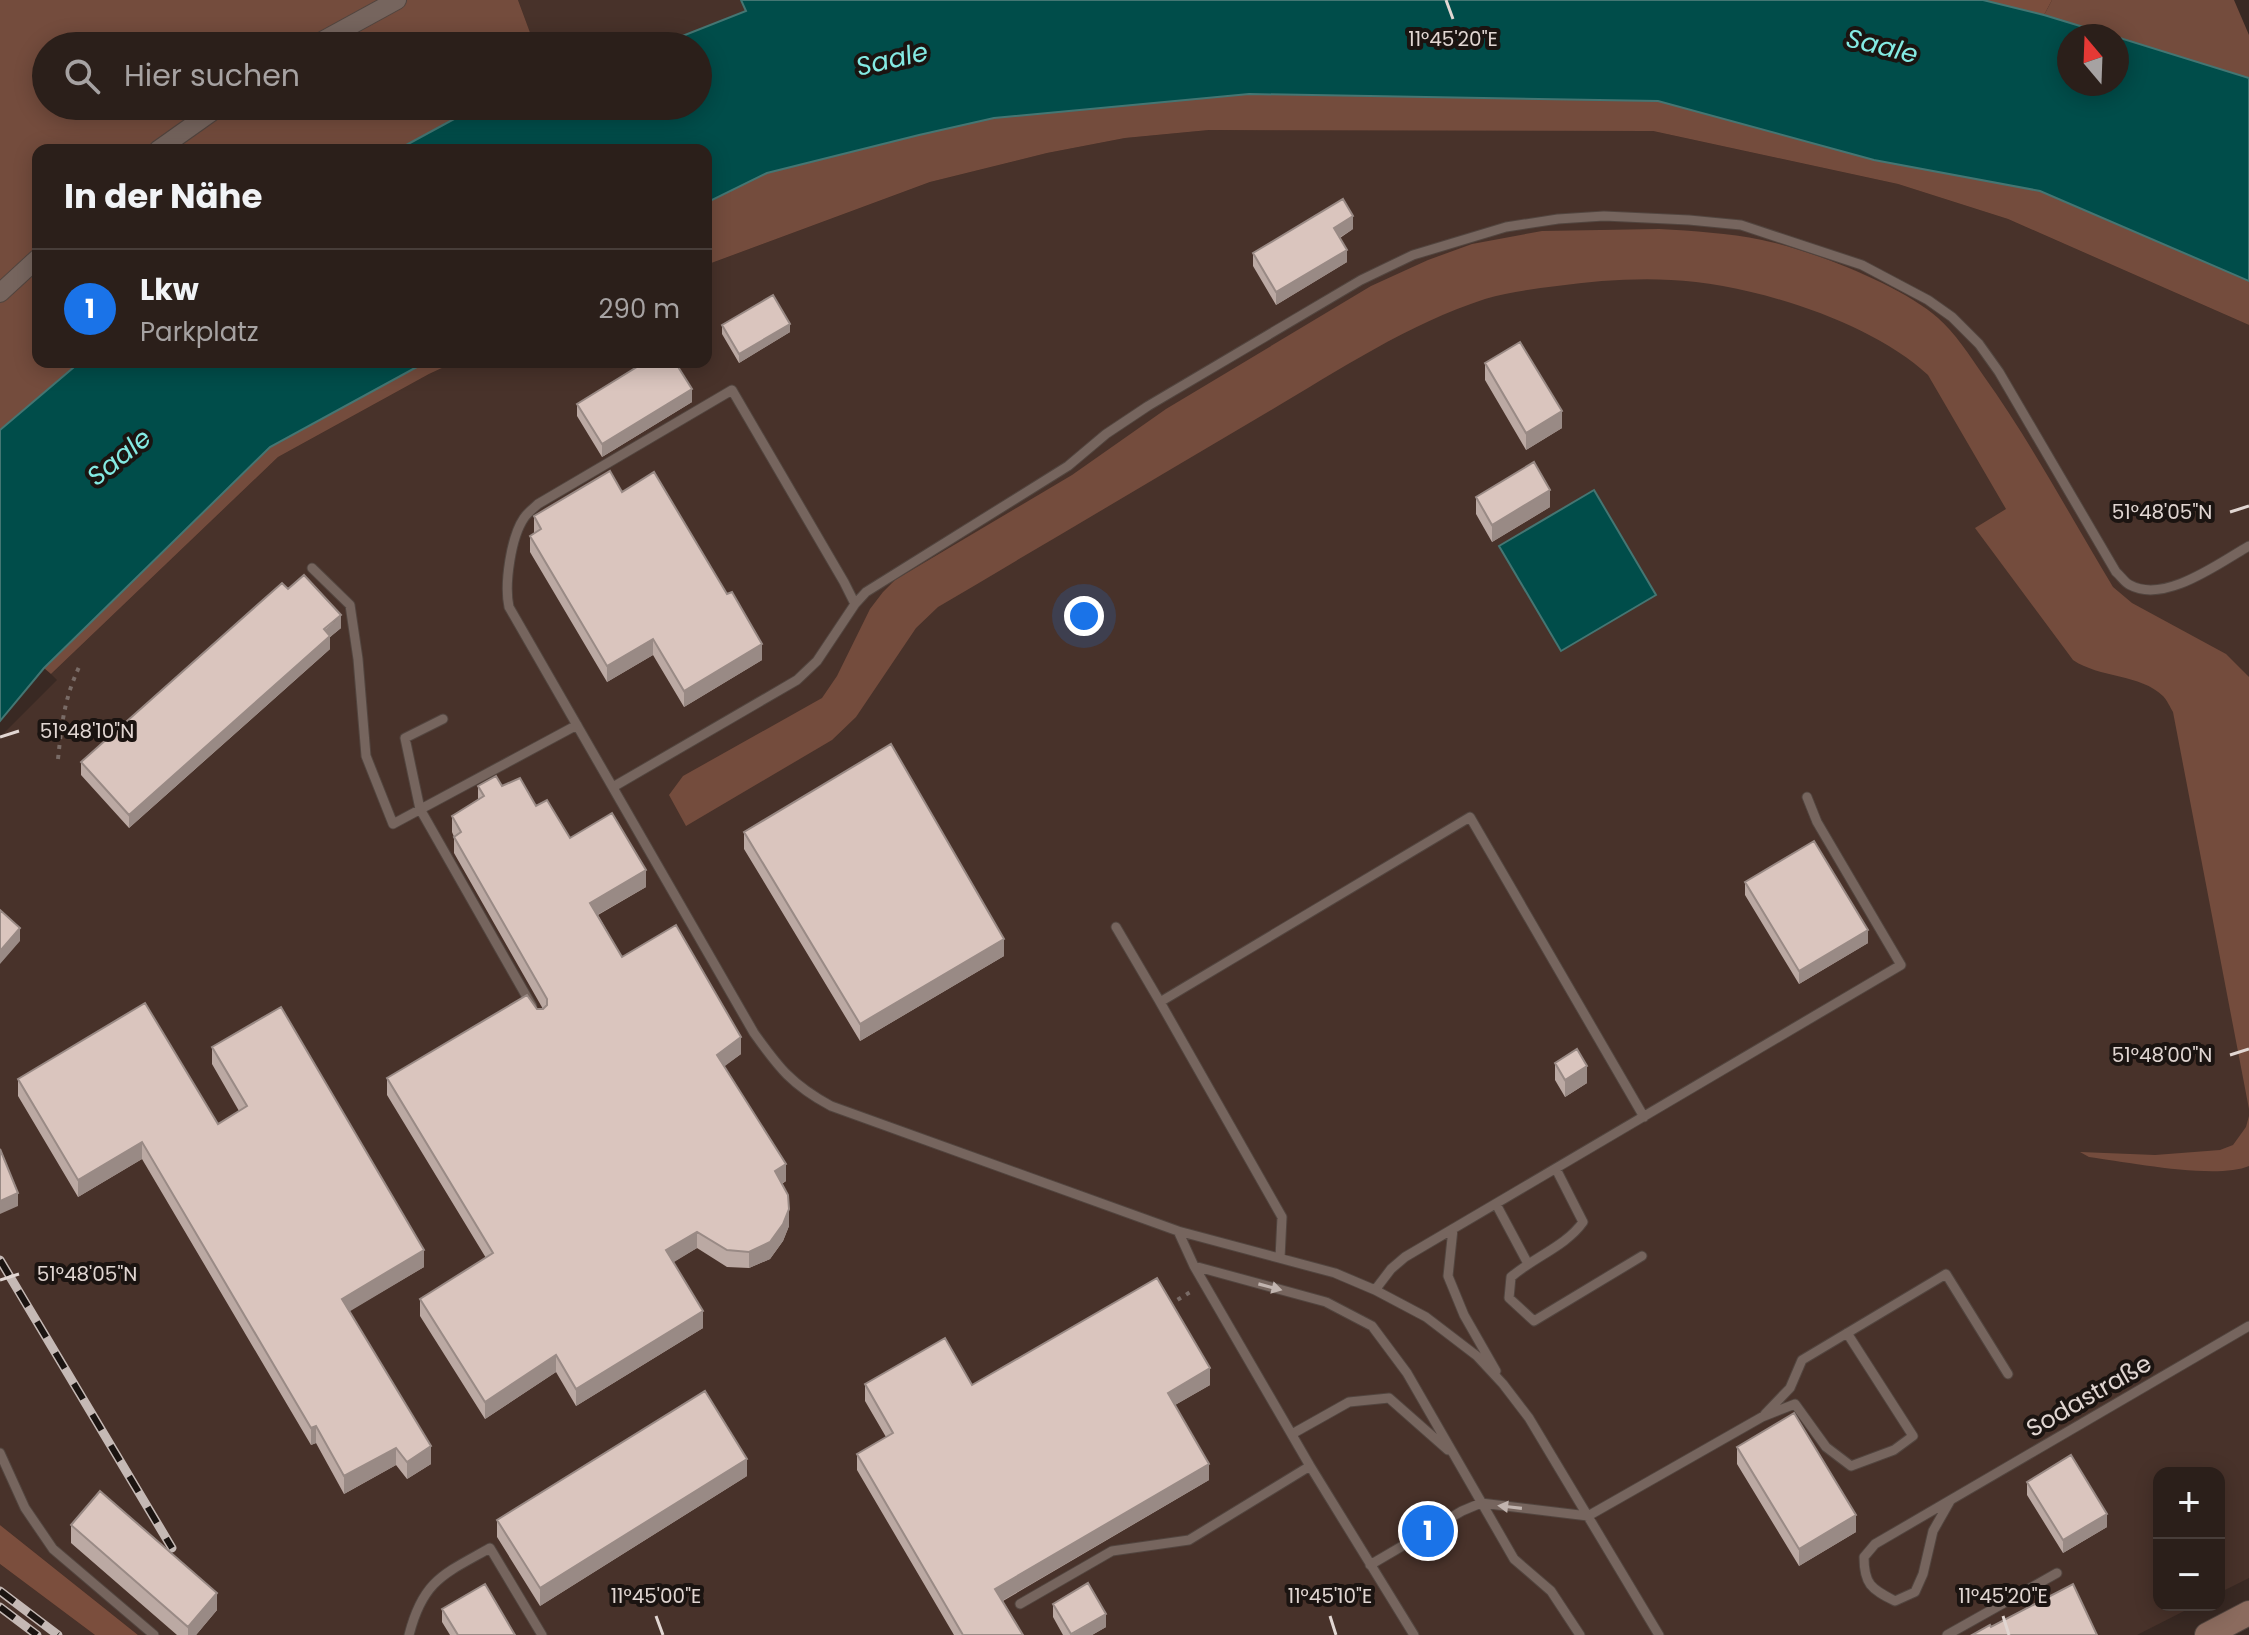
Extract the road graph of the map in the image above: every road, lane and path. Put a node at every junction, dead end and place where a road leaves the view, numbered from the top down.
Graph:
1 (397, 0) edge
2 (339, 32) edge
3 (200, 120) edge
4 (166, 144) edge
5 (32, 264) edge
6 (0, 293) edge
7 (2249, 546) edge
8 (312, 568) dead end
9 (855, 604) junction
10 (80, 665) dead end
11 (443, 719) dead end
12 (577, 725) junction
13 (58, 759) dead end
14 (613, 787) junction
15 (1807, 797) dead end
16 (420, 809) junction
17 (1116, 927) dead end
18 (1160, 1002) junction
19 (540, 1019) edge
20 (1644, 1117) junction
21 (1556, 1169) junction
22 (1496, 1204) junction
23 (1453, 1229) junction
24 (1178, 1231) junction
25 (1642, 1256) dead end
26 (1280, 1258) junction
27 (1527, 1262) junction
28 (1194, 1266) junction
29 (1205, 1284) junction
30 (1375, 1290) junction
31 (1158, 1311) edge
32 (2249, 1326) edge
33 (1847, 1333) junction
34 (2008, 1374) dead end
35 (1503, 1384) junction
36 (1762, 1417) junction
37 (1292, 1434) junction
38 (0, 1453) edge
39 (1457, 1457) junction
40 (1310, 1466) junction
41 (1950, 1501) junction
42 (1481, 1503) junction
43 (1588, 1516) junction
44 (1370, 1565) junction
45 (2057, 1573) dead end
46 (1020, 1604) dead end
47 (2249, 1613) edge
48 (154, 1635) edge
49 (409, 1635) edge
50 (542, 1635) edge
51 (1414, 1635) edge
52 (1580, 1635) edge
53 (1659, 1635) edge
54 (1947, 1635) edge
55 (2207, 1635) edge

1 - 2 street
3 - 4 street
5 - 6 street
7 - 9 lane
8 - 16 lane
9 - 12 lane
9 - 14 lane
10 - 13 path
11 - 16 lane
12 - 14 lane
12 - 16 lane
14 - 24 lane
15 - 20 lane
16 - 19 lane
17 - 18 lane
18 - 20 lane
18 - 26 lane
20 - 21 lane
21 - 22 lane
21 - 27 lane
22 - 23 lane
22 - 27 lane
23 - 30 lane
23 - 35 lane
24 - 26 lane
24 - 28 lane
25 - 27 lane
26 - 30 lane
28 - 29 lane
28 -> 39 lane
29 - 31 path
29 - 37 lane
30 - 35 lane
32 - 41 lane, Sodastraße
33 - 34 lane
33 - 36 lane
33 - 36 lane
35 - 43 lane
36 - 43 lane
37 - 39 lane
37 - 40 lane
38 - 48 lane
39 - 42 lane
40 - 44 lane
40 - 46 lane
41 - 41 lane, Sodastraße
43 -> 42 lane
42 - 44 lane
42 - 52 lane
43 - 53 lane
44 - 51 lane
45 - 54 lane
47 - 55 main road
49 - 50 lane

